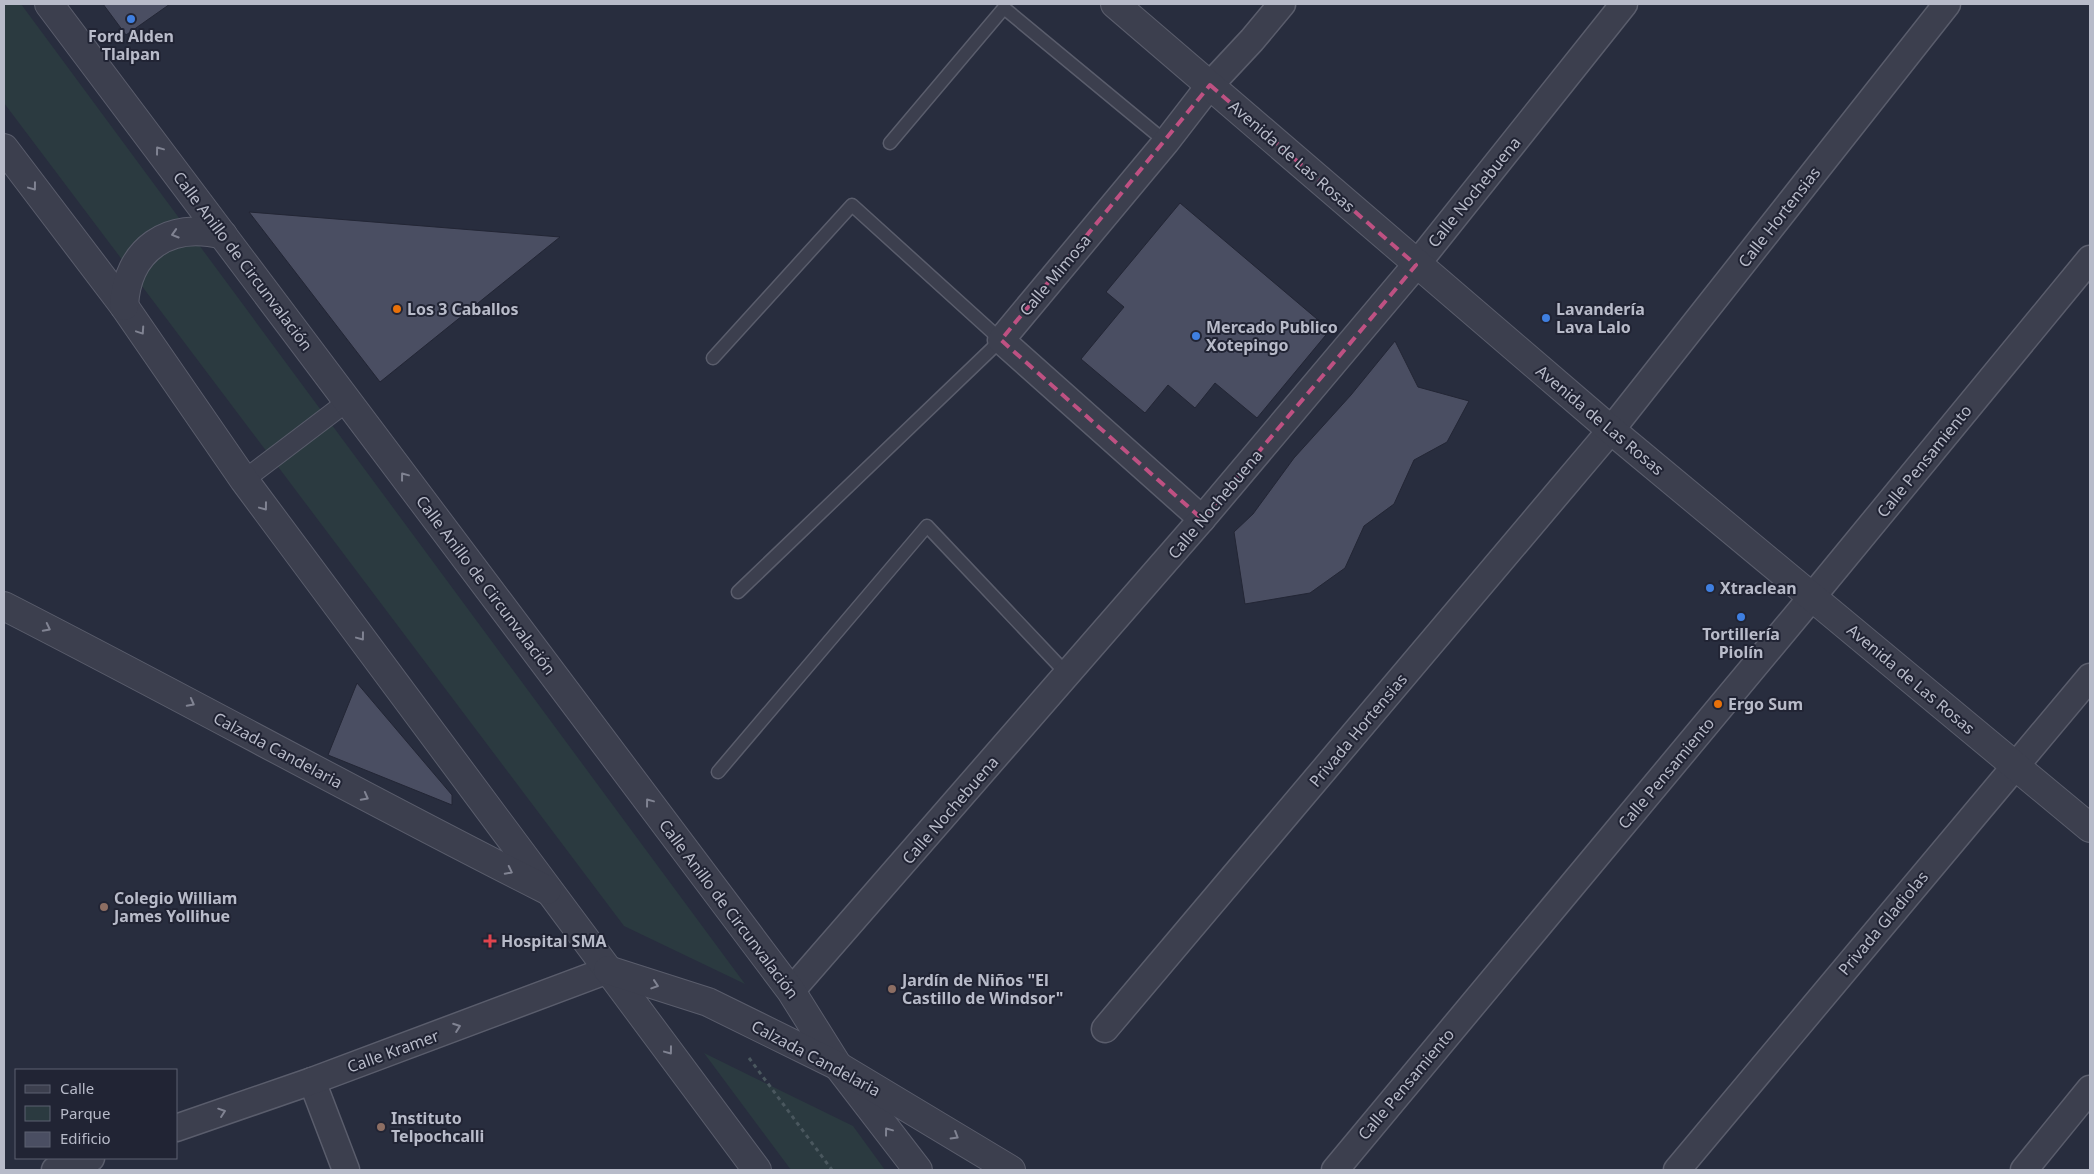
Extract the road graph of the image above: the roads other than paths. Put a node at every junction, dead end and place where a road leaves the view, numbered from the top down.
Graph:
1 (49, 4) edge
2 (1115, 4) edge
3 (1282, 4) edge
4 (1624, 4) edge
5 (1947, 4) edge
6 (1210, 85) junction
7 (1166, 142) junction
8 (890, 143) dead end
9 (4, 148) edge
10 (223, 235) junction
11 (2090, 259) edge
12 (1416, 264) junction
13 (124, 306) junction
14 (1000, 340) junction
15 (713, 358) dead end
16 (348, 401) junction
17 (1611, 430) junction
18 (244, 480) junction
19 (1202, 519) junction
20 (738, 592) dead end
21 (1812, 597) junction
22 (4, 606) edge
23 (1068, 675) junction
24 (2090, 677) edge
25 (2015, 766) junction
26 (718, 772) dead end
27 (2090, 828) edge
28 (552, 893) junction
29 (608, 970) junction
30 (791, 991) junction
31 (1105, 1029) dead end
32 (838, 1066) junction
33 (312, 1081) junction
34 (2090, 1089) edge
35 (178, 1127) edge
36 (88, 1159) edge
37 (55, 1170) edge
38 (346, 1170) edge
39 (757, 1170) edge
40 (918, 1170) edge
41 (1011, 1170) edge
42 (1335, 1170) edge
43 (1677, 1170) edge
44 (2024, 1170) edge

10 -> 1 street, Calle Anillo de Circunvalación
2 - 6 street, Avenida de Las Rosas
3 - 6 street, Calle Mimosa
4 - 12 street, Calle Nochebuena
5 - 17 street, Calle Hortensias
6 - 7 street, Calle Mimosa
6 - 12 street, Avenida de Las Rosas
7 - 8 lane
7 - 14 street, Calle Mimosa
9 -> 13 street
10 -> 13 street
10 - 16 street, Calle Anillo de Circunvalación
11 - 21 street, Calle Pensamiento
12 - 17 street, Avenida de Las Rosas
12 - 19 street, Calle Nochebuena
13 -> 18 street
14 - 15 lane
14 - 19 street
14 - 20 lane
16 - 18 street
30 -> 16 street, Calle Anillo de Circunvalación
17 - 21 street, Avenida de Las Rosas
17 - 31 street, Privada Hortensias
18 -> 28 street
19 - 23 street, Calle Nochebuena
21 - 25 street, Avenida de Las Rosas
21 - 42 street, Calle Pensamiento
22 -> 28 street, Calzada Candelaria
23 - 26 lane
23 - 30 street, Calle Nochebuena
24 - 25 street, Privada Gladiolas
25 - 27 street, Avenida de Las Rosas
25 - 43 street, Privada Gladiolas
28 - 29 street
29 -> 32 street, Calzada Candelaria
33 -> 29 street, Calle Kramer
29 -> 39 street
30 - 32 street, Calle Anillo de Circunvalación
40 -> 32 street, Calle Anillo de Circunvalación
32 -> 41 street, Calzada Candelaria
35 -> 33 street, Calle Kramer
33 - 38 street
34 - 44 street
36 - 37 street

